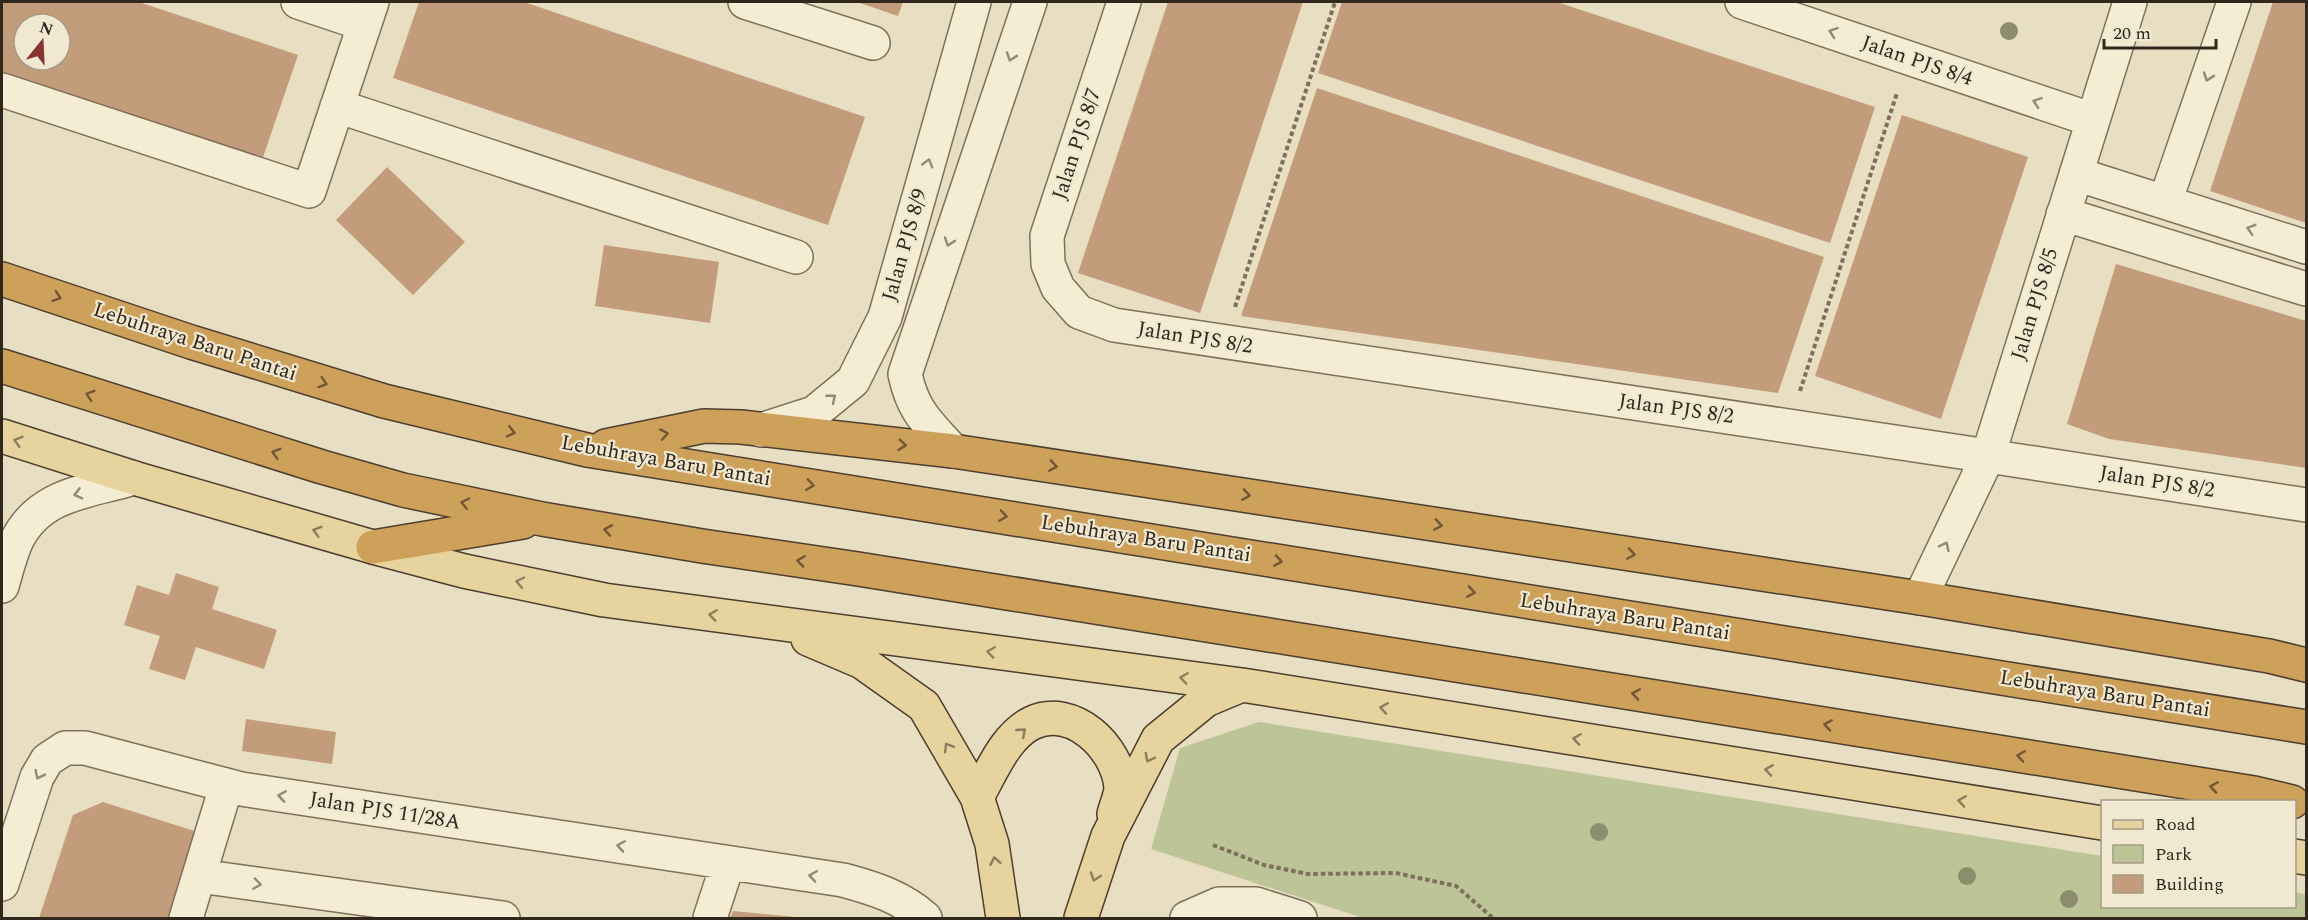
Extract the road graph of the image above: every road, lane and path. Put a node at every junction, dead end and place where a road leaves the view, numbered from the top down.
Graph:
1 (298, 2) edge
2 (745, 2) edge
3 (974, 2) edge
4 (1030, 2) edge
5 (1124, 2) edge
6 (1335, 2) edge
7 (1742, 2) edge
8 (2130, 2) edge
9 (2234, 2) edge
10 (368, 13) edge
11 (873, 44) dead end
12 (1908, 58) junction
13 (2, 90) edge
14 (337, 106) junction
15 (2093, 120) junction
16 (2076, 174) junction
17 (2165, 202) junction
18 (2063, 214) junction
19 (2307, 247) edge
20 (796, 258) dead end
21 (2, 279) edge
22 (1058, 288) joint
23 (2307, 289) edge
24 (1224, 342) junction
25 (2, 366) edge
26 (1788, 426) junction
27 (761, 430) junction
28 (2, 436) edge
29 (586, 450) junction
30 (953, 451) junction
31 (1988, 456) junction
32 (134, 478) junction
33 (2307, 505) edge
34 (542, 519) junction
35 (373, 547) junction
36 (2, 586) edge
37 (1920, 598) junction
38 (771, 623) junction
39 (2307, 665) edge
40 (1242, 685) junction
41 (2307, 727) edge
42 (226, 787) junction
43 (977, 797) junction
44 (2284, 800) edge
45 (2101, 823) edge
46 (1108, 836) junction
47 (1213, 845) dead end
48 (728, 863) junction
49 (199, 876) junction
50 (2, 884) edge
51 (861, 885) junction
52 (186, 918) edge
53 (504, 918) edge
54 (710, 918) edge
55 (886, 918) edge
56 (925, 918) edge
57 (1003, 918) edge
58 (1081, 918) edge
59 (1187, 918) edge
60 (1300, 918) edge
61 (1493, 918) edge

1 - 10 street
2 - 11 street
27 -> 3 street, Jalan PJS 8/9
4 -> 30 street, Jalan PJS 8/9
5 - 22 street, Jalan PJS 8/7
6 - 24 path
12 -> 7 street, Jalan PJS 8/4
8 - 15 street, Jalan PJS 8/5
9 -> 17 street
10 - 14 street
15 -> 12 street, Jalan PJS 8/4
12 - 26 path
13 - 14 street
14 - 20 street
15 - 16 street, Jalan PJS 8/5
16 - 17 street
16 - 18 street, Jalan PJS 8/5
19 -> 17 street
18 - 23 street
18 - 31 street, Jalan PJS 8/5
21 -> 29 highway, Lebuhraya Baru Pantai
22 - 24 street, Jalan PJS 8/2
24 - 26 street, Jalan PJS 8/2
34 -> 25 highway
26 - 31 street, Jalan PJS 8/2
29 -> 27 highway
27 -> 30 highway
32 -> 28 main road
29 -> 41 highway, Lebuhraya Baru Pantai
30 -> 37 highway
31 - 33 street, Jalan PJS 8/2
37 -> 31 street, Jalan PJS 8/5
35 -> 32 main road
32 -> 36 street
34 - 35 highway
44 -> 34 highway
38 -> 35 main road
37 - 39 highway
40 -> 38 main road
43 -> 38 main road
45 -> 40 main road
40 -> 46 main road
48 -> 42 street, Jalan PJS 11/28A
42 - 49 street
42 -> 50 street, Jalan PJS 11/28A
43 -> 46 main road
57 -> 43 main road
46 -> 58 main road
47 - 61 path
51 -> 48 street, Jalan PJS 11/28A
48 - 54 street
49 - 52 street
49 -> 53 street
51 - 55 street
51 - 56 street, Jalan PJS 11/28A
59 - 60 street

